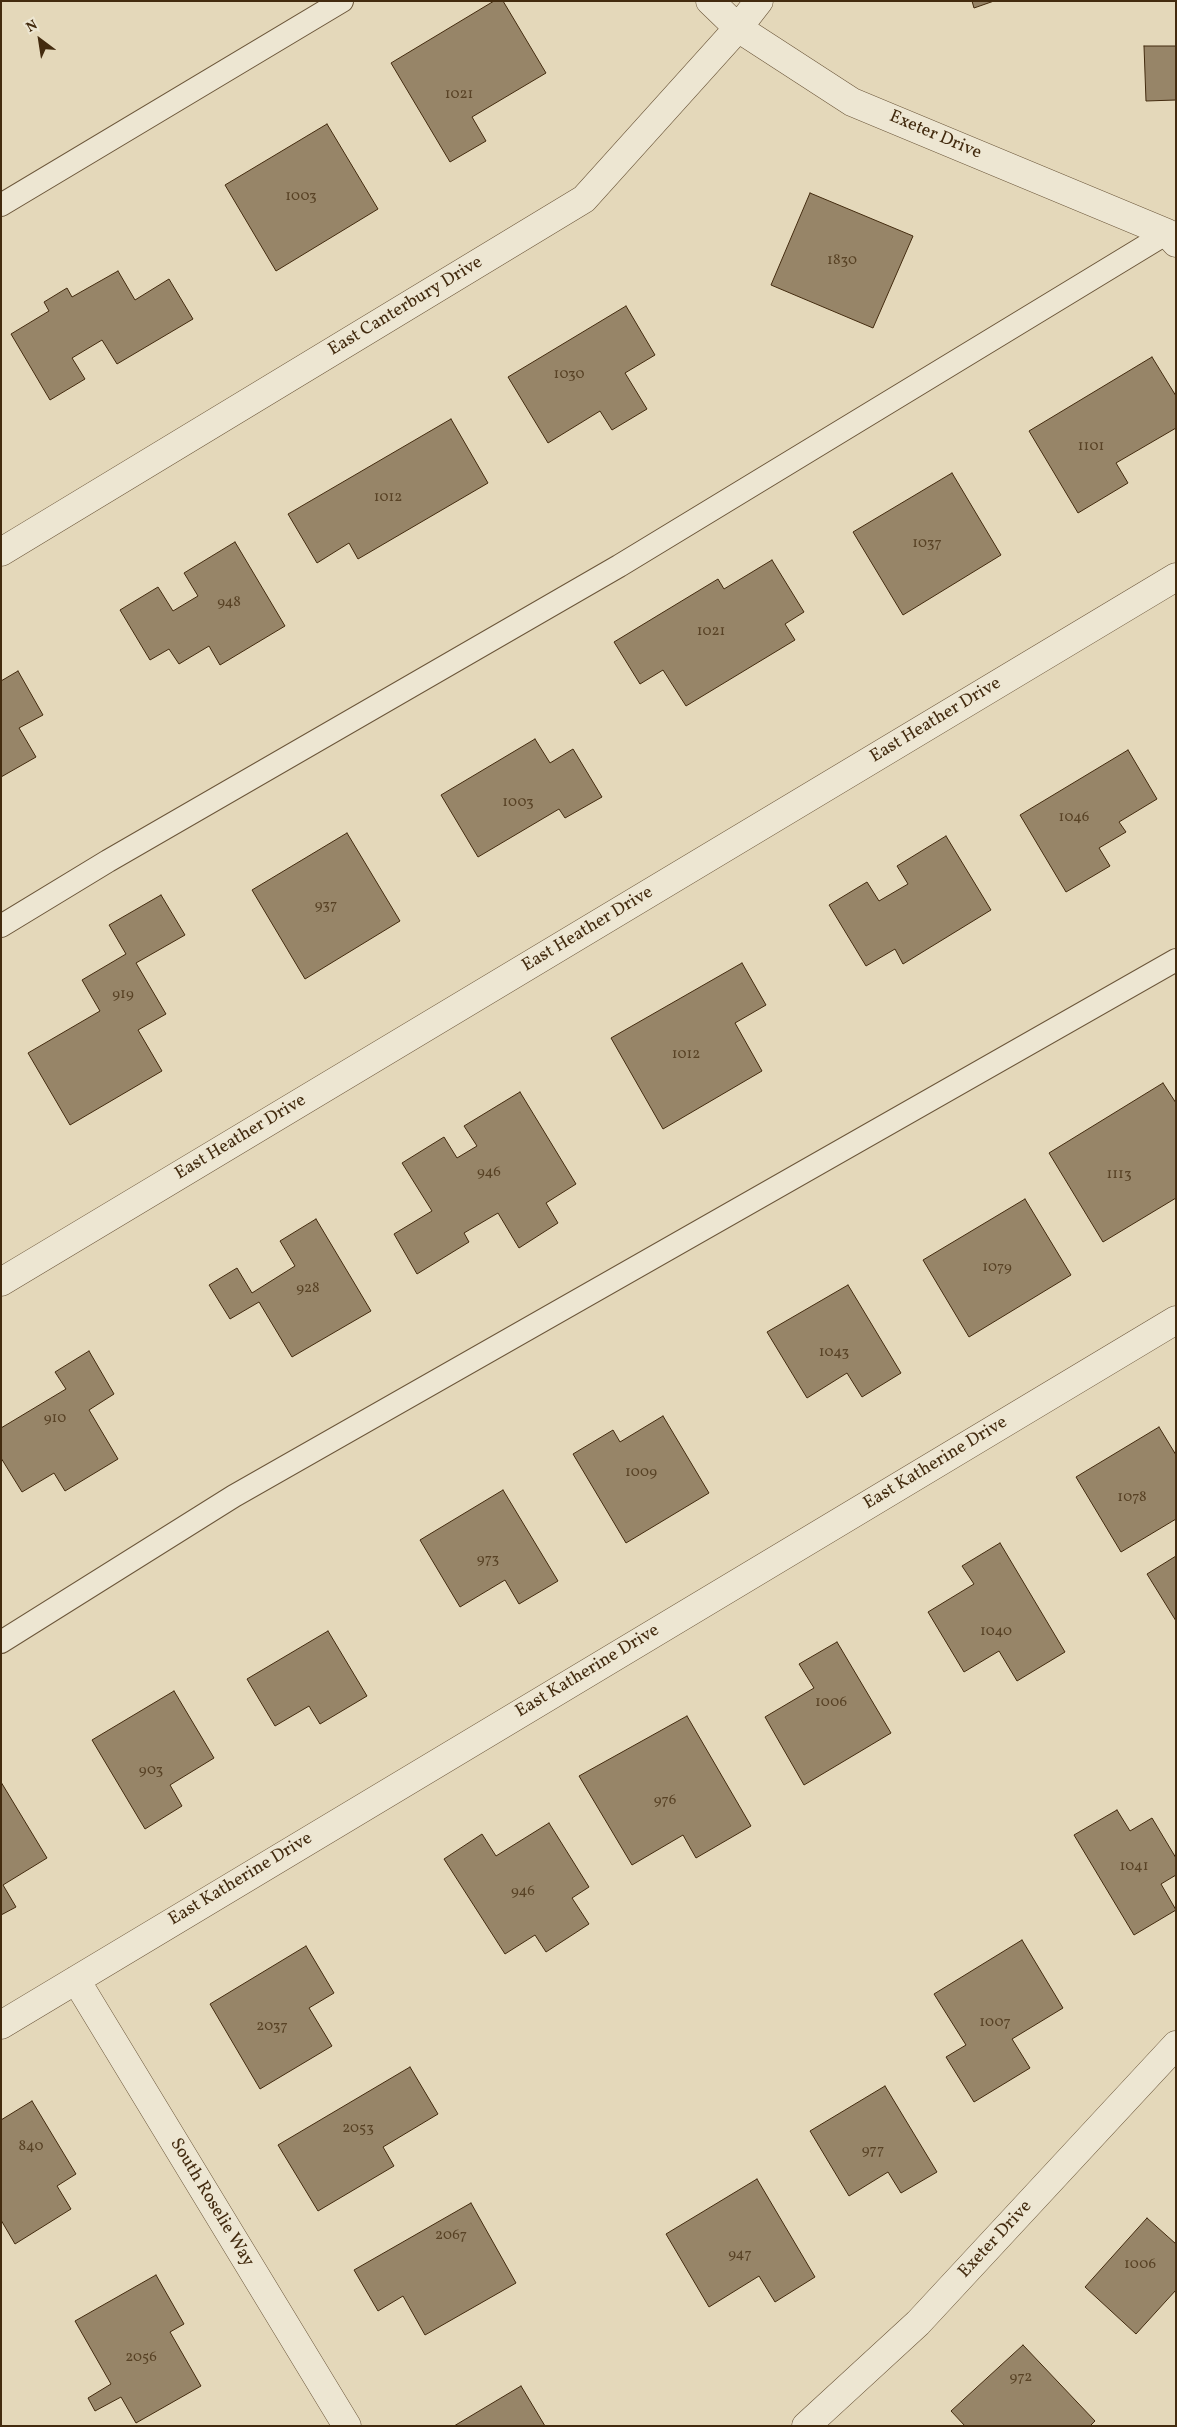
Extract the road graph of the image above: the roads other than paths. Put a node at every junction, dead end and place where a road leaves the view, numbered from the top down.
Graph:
1 (342, 1) edge
2 (710, 1) edge
3 (760, 1) edge
4 (738, 28) junction
5 (1, 205) edge
6 (1171, 238) edge
7 (1, 552) edge
8 (1176, 577) edge
9 (1, 926) edge
10 (1176, 960) edge
11 (1, 1282) edge
12 (1176, 1320) edge
13 (1, 1642) edge
14 (76, 1980) junction
15 (1, 2025) edge
16 (1176, 2045) edge
17 (346, 2426) edge
18 (806, 2426) edge

1 - 5 lane
2 - 4 street, Exeter Drive
3 - 4 street, East Canterbury Drive
4 - 6 street, Exeter Drive
4 - 7 street, East Canterbury Drive
6 - 9 lane
8 - 11 street, East Heather Drive
10 - 13 lane
12 - 14 street, East Katherine Drive
14 - 15 street, East Katherine Drive
14 - 17 street, South Roselie Way
16 - 18 street, Exeter Drive

